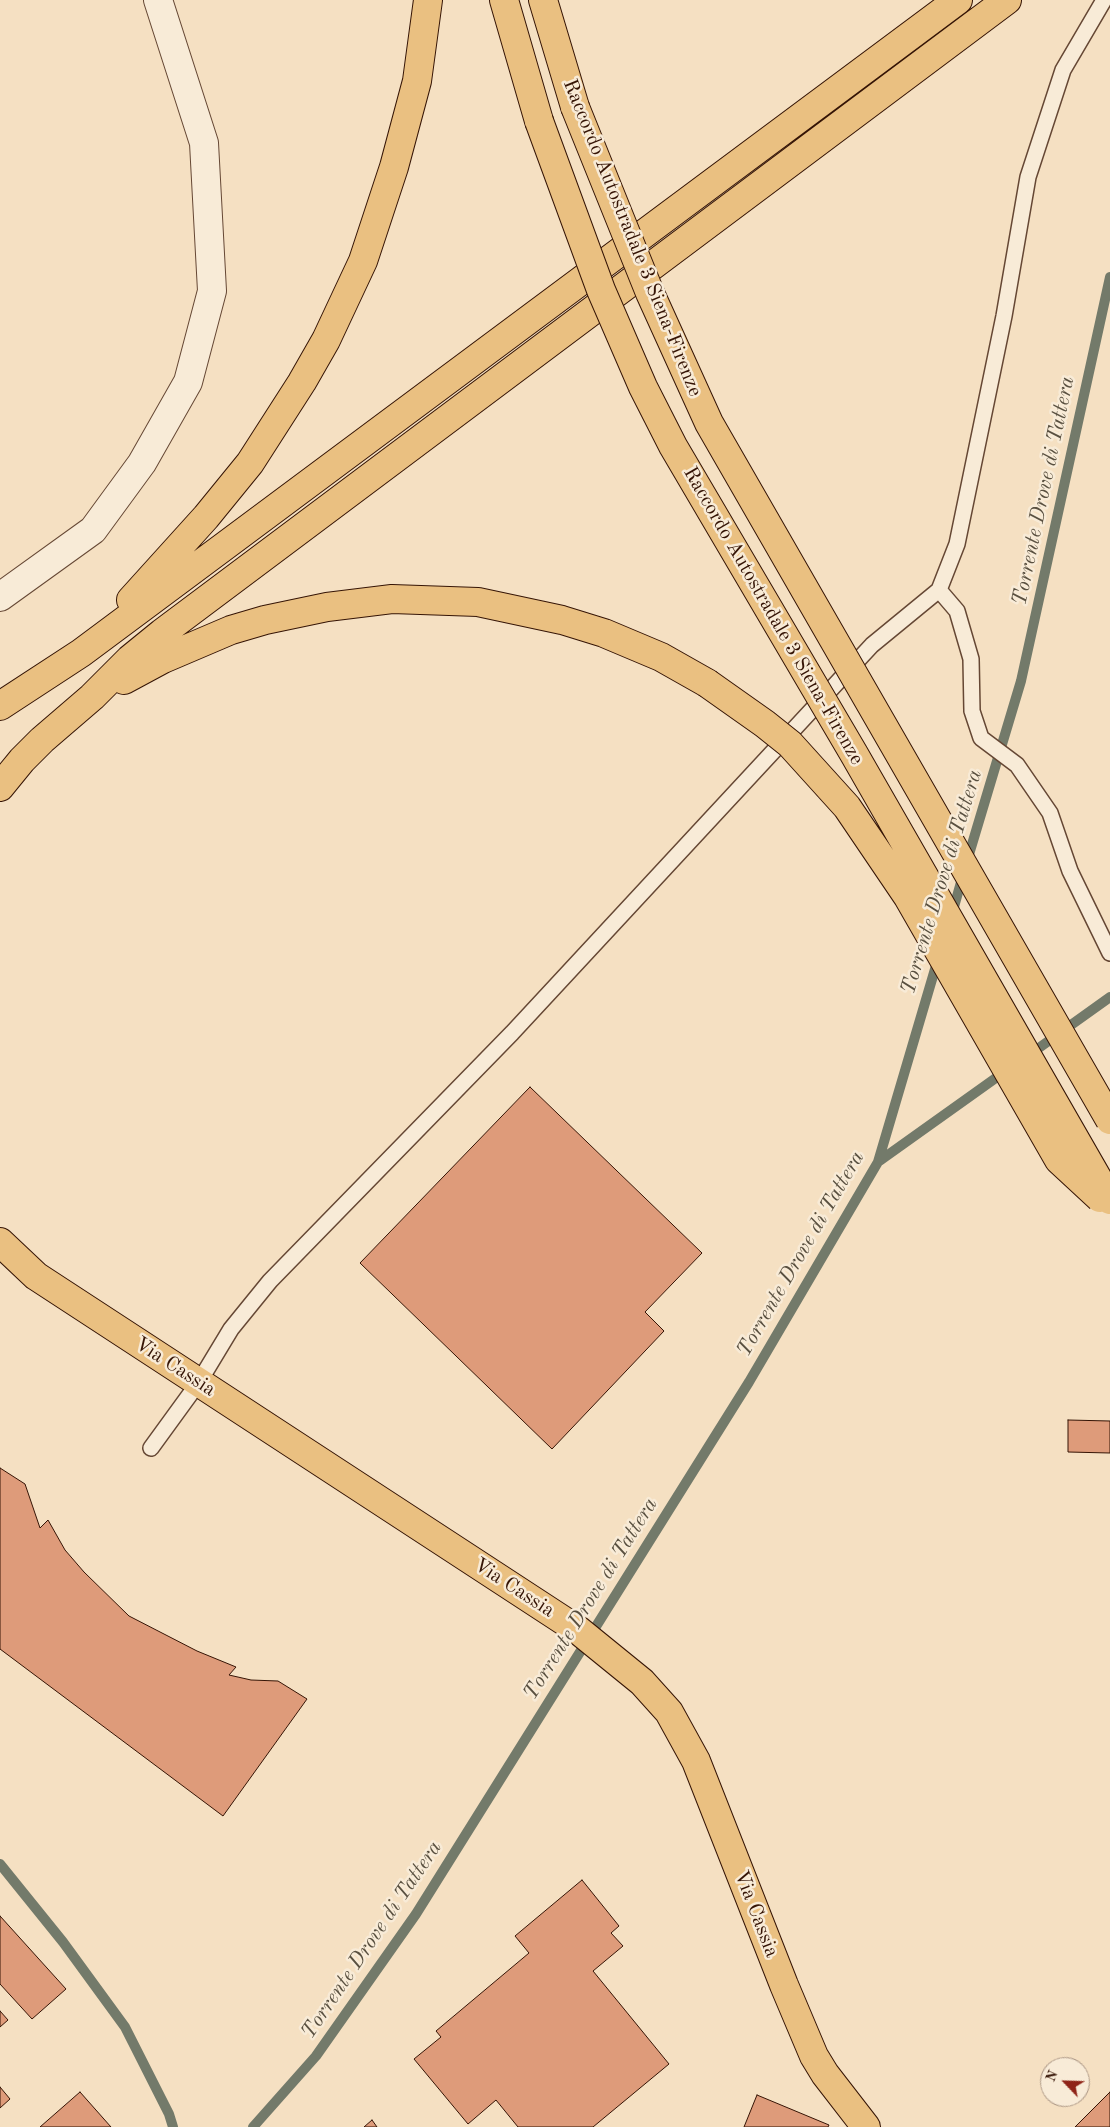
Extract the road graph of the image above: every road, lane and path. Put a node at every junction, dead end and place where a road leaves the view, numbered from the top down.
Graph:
1 (158, 0) edge
2 (428, 0) edge
3 (504, 0) edge
4 (958, 0) edge
5 (1007, 0) edge
6 (1104, 0) edge
7 (548, 8) edge
8 (939, 590) junction
9 (0, 597) edge
10 (81, 653) junction
11 (92, 697) junction
12 (0, 706) edge
13 (0, 787) edge
14 (1110, 953) edge
15 (1110, 1120) edge
16 (1110, 1200) edge
17 (1110, 1208) edge
18 (0, 1242) edge
19 (0, 1263) edge
20 (36, 1276) junction
21 (199, 1382) junction
22 (151, 1448) dead end
23 (866, 2127) edge

1 - 9 street
2 - 10 main road
3 - 16 main road, Raccordo Autostradale 3 Siena-Firenze, bridge
4 - 10 main road
5 - 11 main road
6 - 8 lane
7 - 15 main road, Raccordo Autostradale 3 Siena-Firenze, bridge
8 - 14 lane
8 - 21 lane
10 - 12 main road
11 - 13 main road
11 - 17 main road, bridge
18 - 20 main road, Via Cassia
19 - 20 main road, Via Cassia
20 - 21 main road, Via Cassia
21 - 22 lane
21 - 23 main road, Via Cassia

